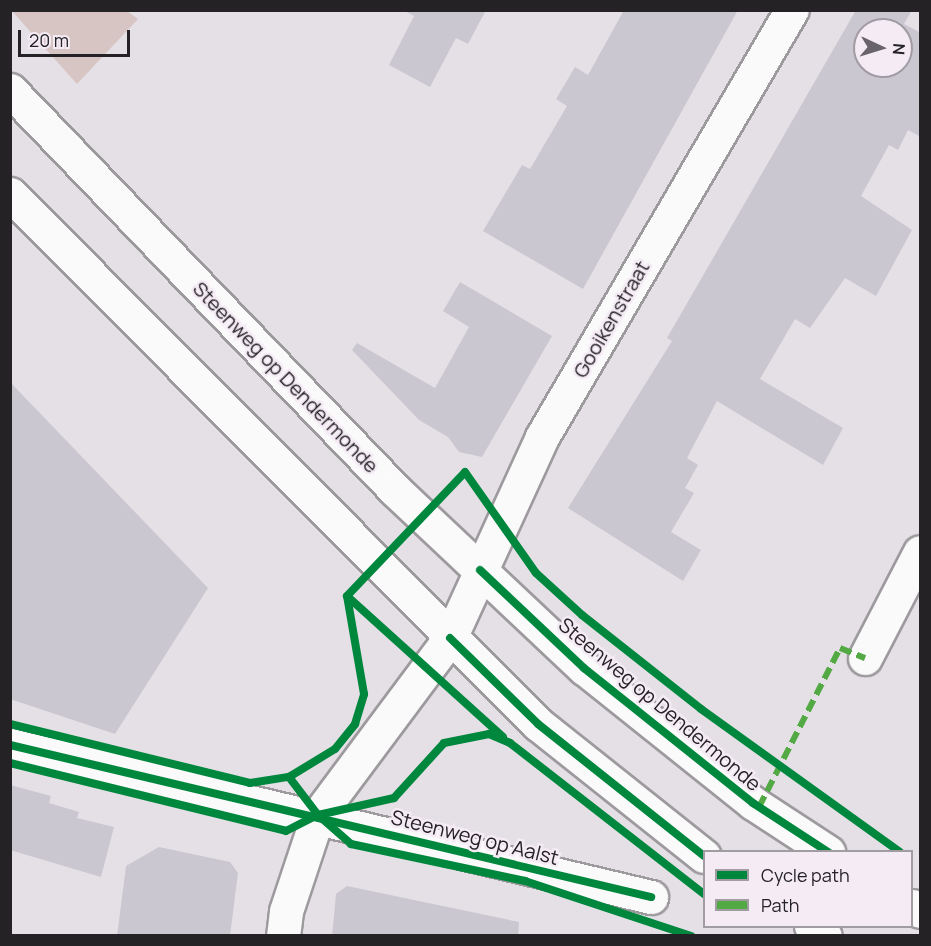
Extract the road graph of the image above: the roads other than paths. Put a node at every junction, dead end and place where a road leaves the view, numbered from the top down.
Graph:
1 (792, 10) edge
2 (10, 90) edge
3 (10, 194) edge
4 (921, 552) edge
5 (480, 570) junction
6 (450, 638) junction
7 (865, 658) dead end
8 (10, 745) edge
9 (318, 815) junction
10 (825, 850) edge
11 (703, 854) edge
12 (651, 897) dead end
13 (283, 936) edge

1 - 5 main road, Gooikenstraat
2 - 5 main road, Steenweg op Dendermonde
3 - 6 main road
4 - 7 main road
5 - 6 main road, Gooikenstraat
5 - 10 main road, Steenweg op Dendermonde
6 - 9 main road
6 - 11 main road
8 - 9 main road, Steenweg op Aalst
9 - 12 main road, Steenweg op Aalst
9 - 13 main road

